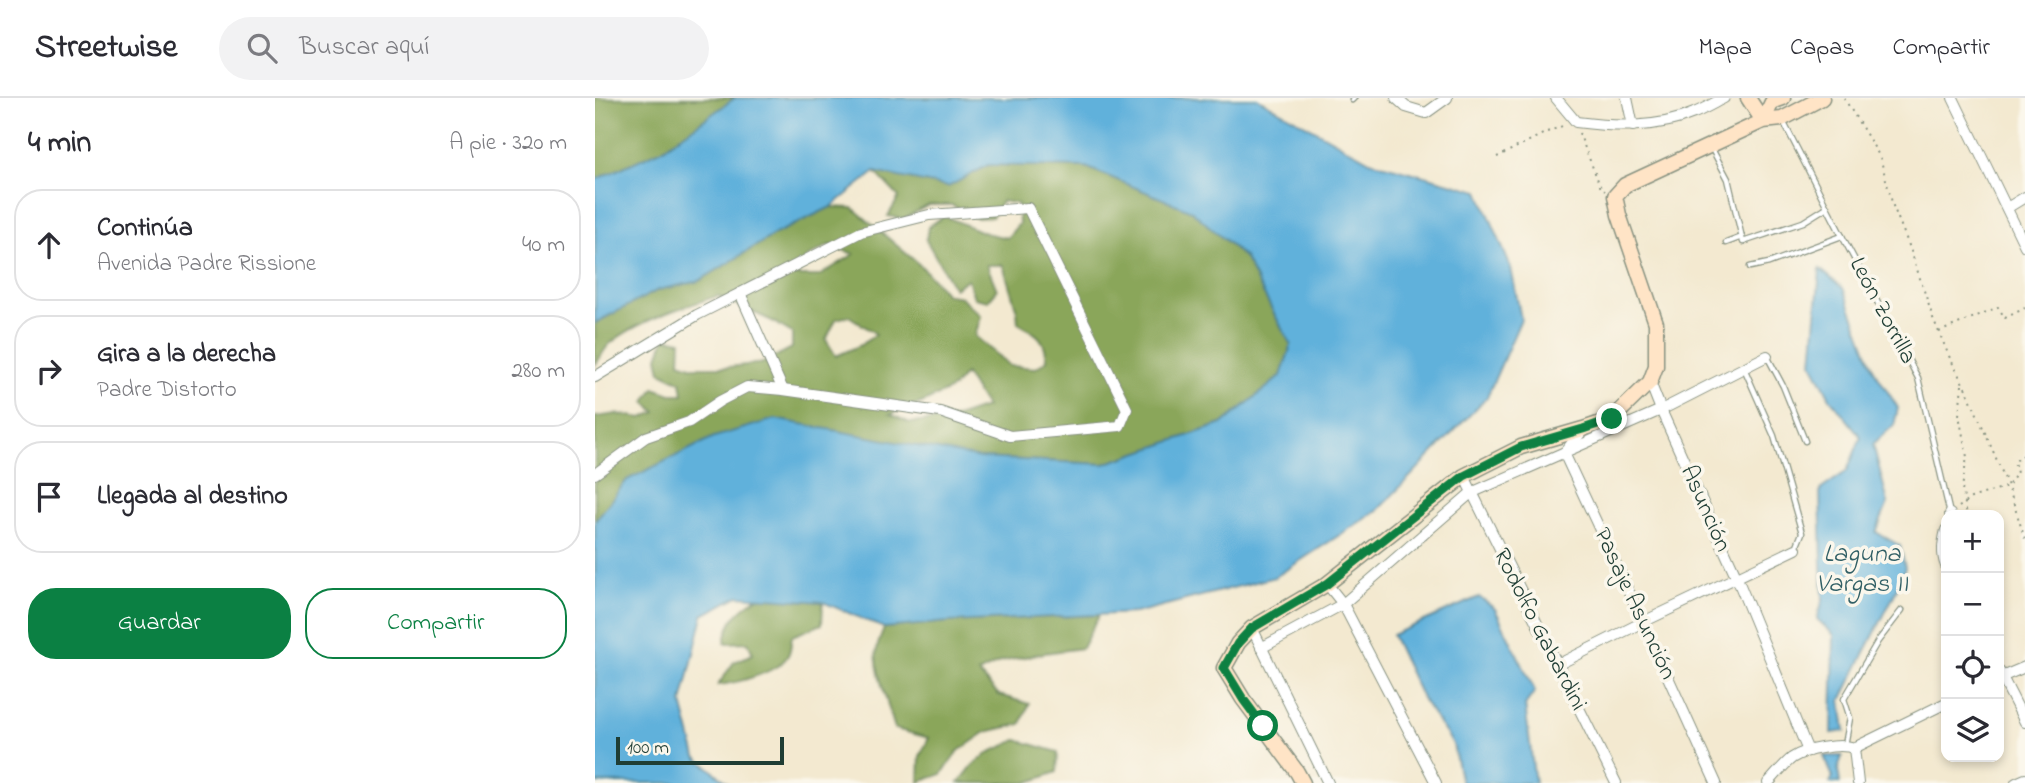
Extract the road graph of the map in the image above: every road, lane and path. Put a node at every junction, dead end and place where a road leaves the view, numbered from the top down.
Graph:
1 (1396, 98) edge
2 (1447, 98) edge
3 (1556, 98) edge
4 (1627, 98) edge
5 (1724, 98) edge
6 (1748, 98) edge
7 (1783, 98) edge
8 (1822, 98) edge
9 (1844, 98) edge
10 (1954, 98) edge
11 (1782, 119) junction
12 (1763, 121) junction
13 (1576, 122) junction
14 (1633, 126) junction
15 (1710, 145) junction
16 (1497, 157) dead end
17 (1620, 191) junction
18 (2025, 197) edge
19 (1827, 207) junction
20 (2007, 208) junction
21 (1842, 236) junction
22 (1742, 237) junction
23 (1726, 243) dead end
24 (2025, 246) edge
25 (1750, 267) dead end
26 (740, 293) junction
27 (2025, 308) edge
28 (1938, 332) junction
29 (1767, 356) joint
30 (1744, 368) junction
31 (595, 377) edge
32 (1650, 382) junction
33 (1962, 382) junction
34 (783, 390) junction
35 (1661, 410) junction
36 (1583, 429) junction
37 (1805, 441) dead end
38 (1564, 453) junction
39 (2025, 454) edge
40 (595, 474) edge
41 (1464, 476) junction
42 (2008, 486) junction
43 (1471, 493) junction
44 (1964, 502) junction
45 (1949, 510) edge
46 (1955, 510) edge
47 (1966, 510) edge
48 (2025, 539) edge
49 (1796, 549) joint
50 (1737, 578) junction
51 (1327, 584) junction
52 (1343, 604) junction
53 (1902, 610) dead end
54 (1643, 622) junction
55 (1252, 628) junction
56 (1261, 648) junction
57 (1557, 665) junction
58 (2025, 667) edge
59 (2004, 675) edge
60 (2004, 683) edge
61 (1941, 706) edge
62 (2025, 722) edge
63 (1850, 746) junction
64 (1808, 751) junction
65 (2025, 779) edge
66 (1303, 783) edge
67 (1328, 783) edge
68 (1436, 783) edge
69 (1616, 783) edge
70 (1716, 783) edge
71 (1768, 783) edge
72 (1858, 783) edge
73 (2016, 783) edge

1 - 2 street
3 - 13 street
4 - 14 street
5 - 14 street
6 - 12 street
7 - 12 street
8 - 11 street
9 - 28 path
10 - 20 street
11 - 12 street
11 - 19 lane, León Zorrilla
12 - 15 street
13 - 14 street
13 - 16 path
13 - 17 path
15 - 17 street
15 - 22 lane
17 - 32 street
18 - 20 street
19 - 21 lane, León Zorrilla
19 - 22 lane
20 - 24 street
21 - 25 lane
21 - 45 lane, León Zorrilla
22 - 23 lane
26 - 31 street
26 - 34 street
26 - 34 street
27 - 28 path
28 - 33 path
29 - 30 street
29 - 37 lane
30 - 35 street
30 - 49 lane
32 - 35 street, Asunción
32 - 36 street
33 - 42 path
33 - 44 path
34 - 40 street
35 - 38 street
35 - 50 street, Asunción
36 - 38 street
36 - 41 street
38 - 43 street
38 - 54 street, Pasaje Asunción
39 - 42 path
41 - 43 street, Rodolfo Gabardini
41 - 51 street
42 - 44 path
42 - 48 path
43 - 52 street
43 - 57 street, Rodolfo Gabardini
44 - 46 path
44 - 47 path
49 - 50 street
50 - 54 street
50 - 64 street, Asunción
51 - 52 street
51 - 55 street
52 - 56 street
52 - 68 street
53 - 63 lane
54 - 57 street
54 - 70 street, Pasaje Asunción
55 - 56 street
55 - 66 street
56 - 67 street
57 - 69 street, Rodolfo Gabardini
58 - 59 street
60 - 62 street
61 - 63 street
63 - 64 street
63 - 72 street
64 - 71 street
65 - 73 street

